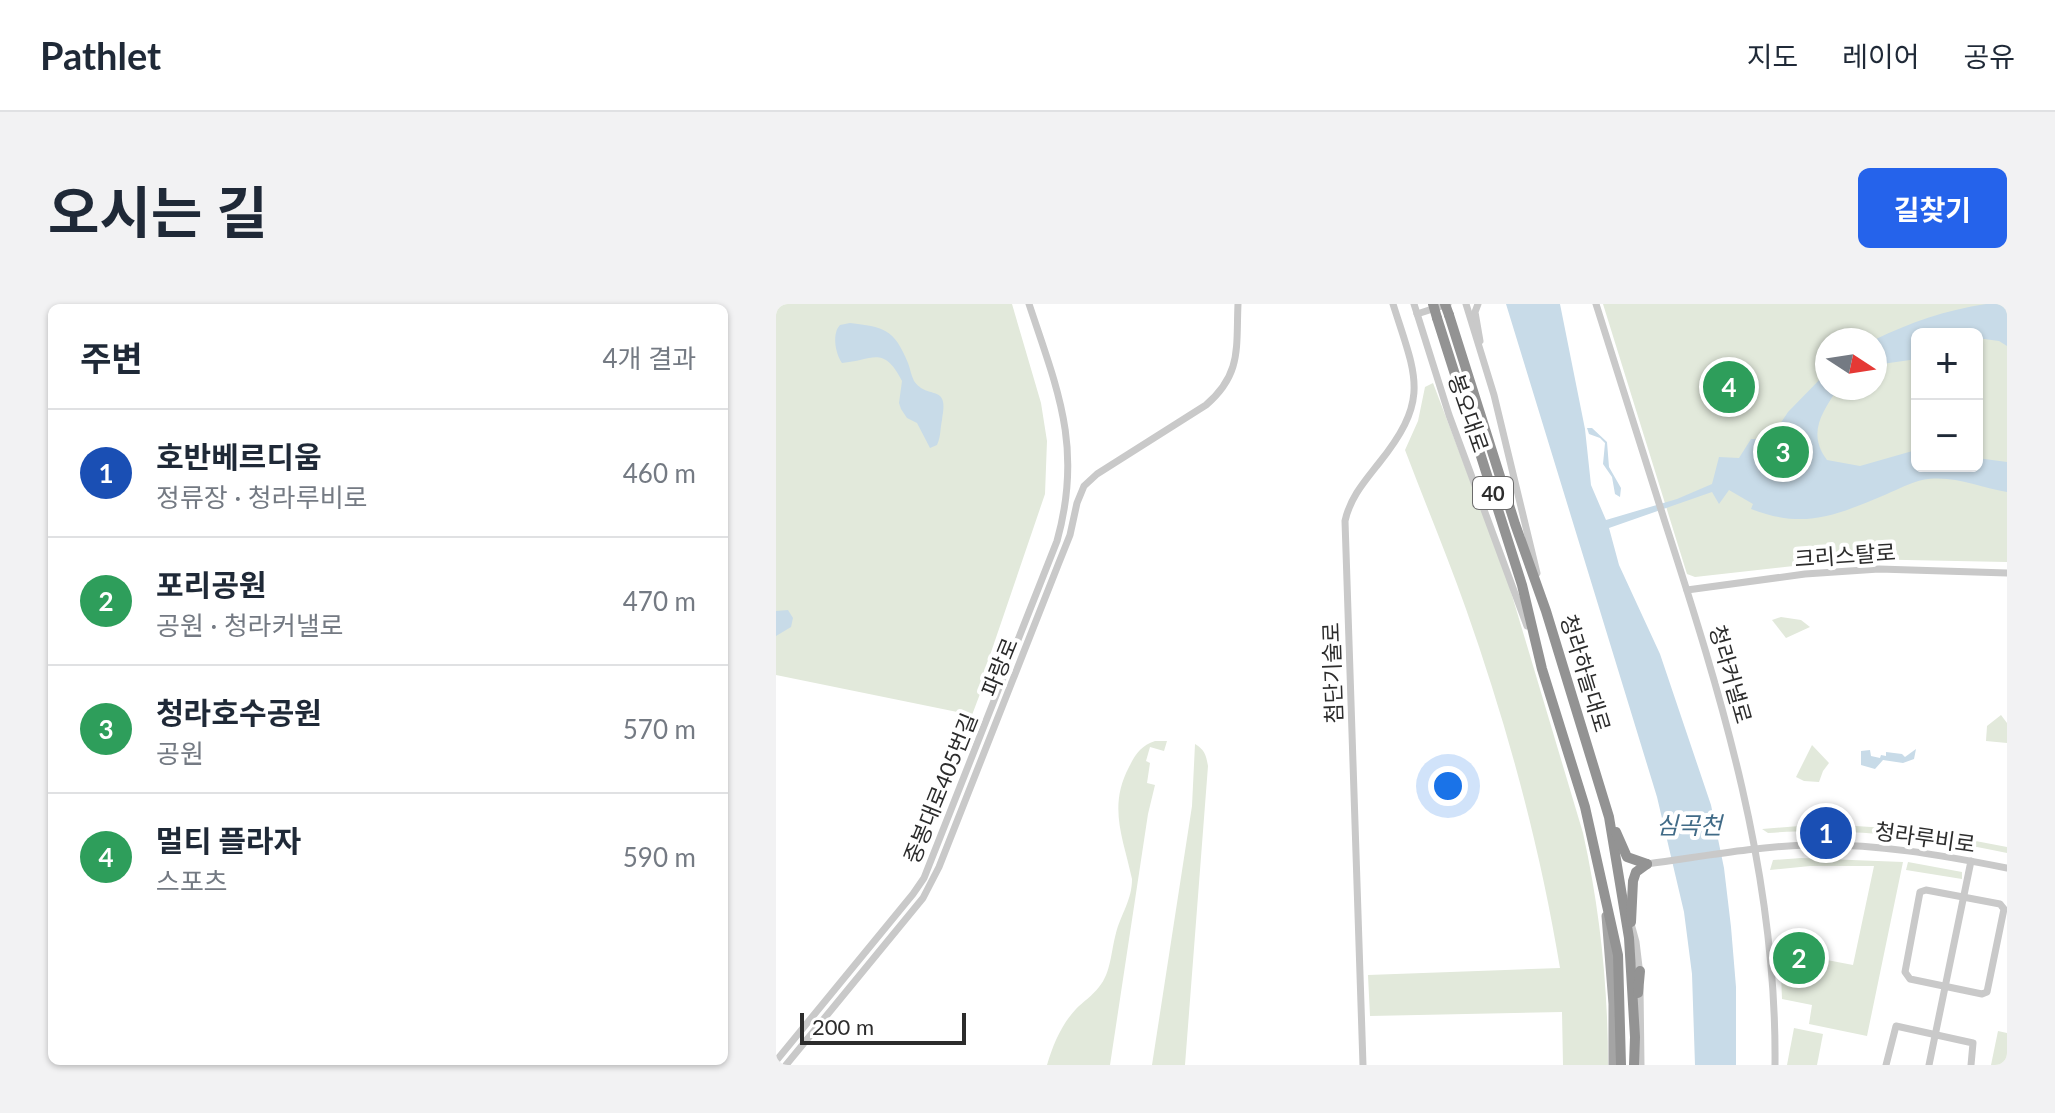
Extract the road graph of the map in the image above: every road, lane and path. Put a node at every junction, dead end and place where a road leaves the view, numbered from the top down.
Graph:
1 (1029, 304) edge
2 (1238, 304) edge
3 (1393, 304) edge
4 (1414, 304) edge
5 (1433, 304) edge
6 (1466, 304) edge
7 (1478, 304) edge
8 (1596, 304) edge
9 (1445, 310) edge
10 (1417, 314) junction
11 (1480, 347) junction
12 (2007, 573) edge
13 (1687, 590) junction
14 (1546, 611) junction
15 (1542, 669) junction
16 (1609, 817) junction
17 (1757, 849) junction
18 (1971, 861) junction
19 (1647, 864) junction
20 (2007, 868) edge
21 (1602, 877) junction
22 (1620, 885) junction
23 (1963, 897) junction
24 (1631, 922) junction
25 (1640, 971) junction
26 (1945, 987) junction
27 (1935, 1035) junction
28 (1634, 1060) edge
29 (776, 1061) edge
30 (786, 1065) edge
31 (1363, 1065) edge
32 (1613, 1065) edge
33 (1621, 1065) edge
34 (1641, 1065) edge
35 (1775, 1065) edge
36 (1886, 1065) edge
37 (1929, 1065) edge
38 (1971, 1065) edge

1 - 29 street, 중봉대로405번길
2 - 30 street, 파랑로
3 - 31 street, 첨단기술로
4 - 10 street, 봉오대로 / 40
5 - 9 highway, 청라하늘대로 / 40, bridge
6 - 11 street, 봉오대로 / 40
7 - 11 street
8 - 13 street, 청라커낼로
9 - 10 street
9 - 14 highway, 청라하늘대로 / 40
9 - 15 highway, 청라하늘대로 / 40
10 - 15 street, 봉오대로 / 40
11 - 14 street, 봉오대로 / 40
12 - 13 street, 크리스탈로
13 - 17 street, 청라커낼로
14 - 16 highway, 청라하늘대로 / 40
15 - 21 highway, 청라하늘대로 / 40
16 - 19 highway
16 - 22 highway, 청라하늘대로 / 40
17 - 18 street, 청라루비로
17 - 19 street, 청라루비로
17 - 35 street, 청라커낼로
18 - 20 street, 청라루비로
18 - 23 street
19 - 24 highway
21 - 32 main road, 40
21 - 33 highway, 청라하늘대로
22 - 24 street, 40
22 - 28 highway, 청라하늘대로
23 - 26 street
23 - 26 street
23 - 26 street
24 - 25 street, 40
25 - 28 highway
25 - 34 street, 40
26 - 27 street
27 - 36 street
27 - 37 street
27 - 38 street

